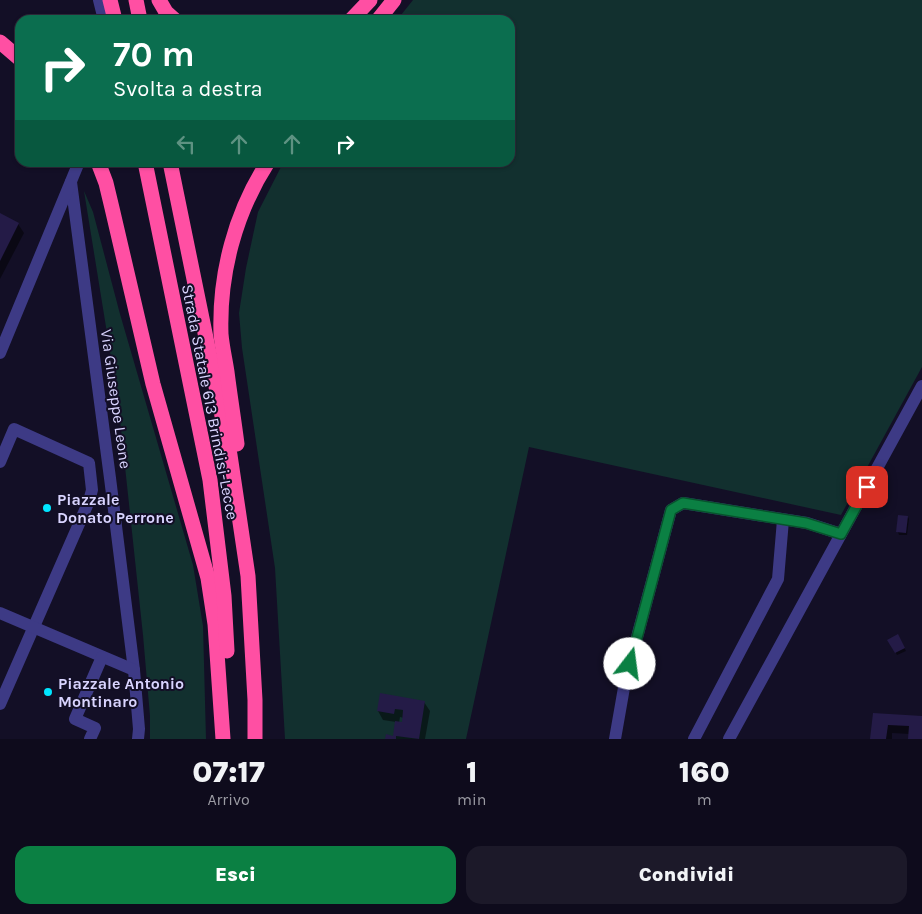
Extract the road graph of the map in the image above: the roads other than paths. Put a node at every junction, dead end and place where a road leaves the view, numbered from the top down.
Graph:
1 (99, 0) edge
2 (110, 0) edge
3 (136, 0) edge
4 (159, 0) edge
5 (370, 0) edge
6 (394, 0) edge
7 (103, 15) edge
8 (114, 15) edge
9 (139, 15) edge
10 (169, 15) edge
11 (356, 15) edge
12 (382, 15) edge
13 (0, 42) edge
14 (15, 55) edge
15 (77, 167) edge
16 (100, 167) edge
17 (146, 167) edge
18 (171, 167) edge
19 (265, 167) edge
20 (70, 182) junction
21 (0, 353) edge
22 (922, 386) edge
23 (0, 462) edge
24 (783, 520) junction
25 (841, 534) junction
26 (248, 576) junction
27 (0, 612) edge
28 (34, 627) junction
29 (102, 657) junction
30 (134, 670) junction
31 (0, 704) edge
32 (90, 739) edge
33 (138, 739) edge
34 (223, 739) edge
35 (231, 739) edge
36 (256, 739) edge
37 (615, 739) edge
38 (694, 739) edge
39 (729, 739) edge

1 - 7 street
2 - 8 highway
3 - 9 highway
4 - 10 highway
5 - 11 highway
6 - 12 highway
13 - 14 highway
15 - 20 street
16 - 34 highway
17 - 35 highway, Strada Statale 613 Brindisi-Lecce
18 - 26 highway, Strada Statale 613 Brindisi-Lecce
19 - 26 highway
20 - 21 street
20 - 30 street, Via Giuseppe Leone
22 - 25 street
23 - 28 street
24 - 25 street
24 - 37 street
24 - 38 street
25 - 39 street
26 - 36 highway, Strada Statale 613 Brindisi-Lecce
27 - 28 street
28 - 29 street
28 - 31 street
29 - 30 street
29 - 32 street
30 - 33 street, Via Giuseppe Leone

